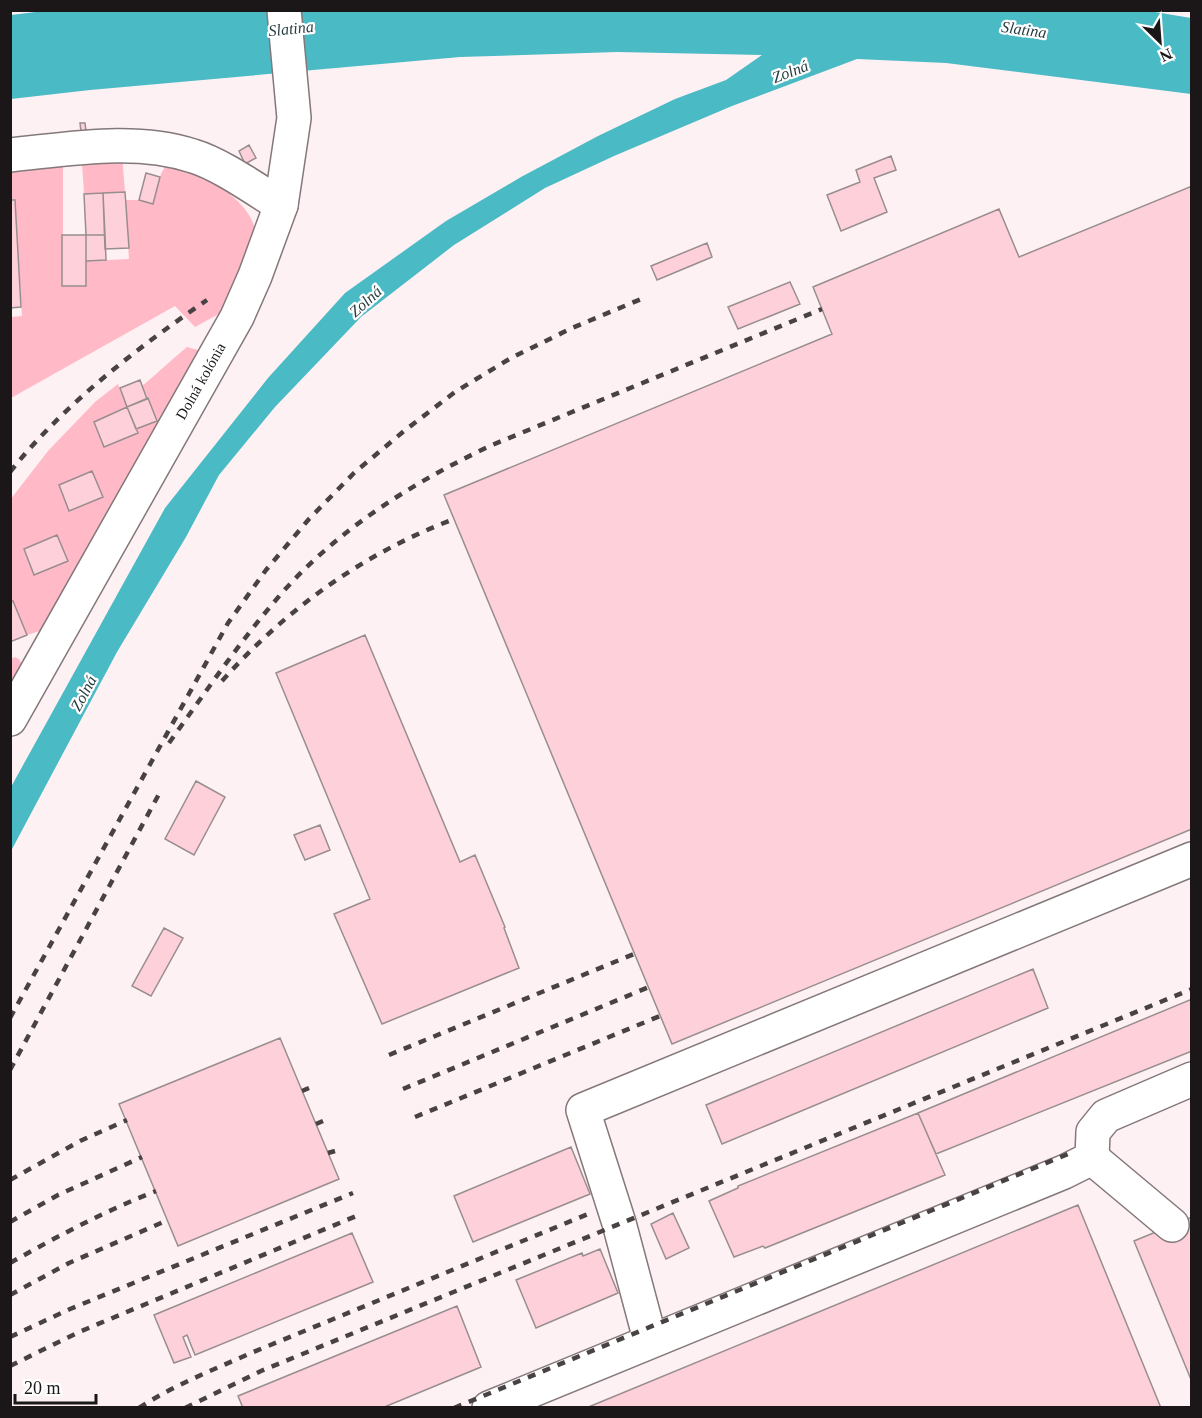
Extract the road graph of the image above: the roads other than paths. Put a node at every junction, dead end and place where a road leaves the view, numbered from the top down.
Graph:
1 (284, 10) edge
2 (10, 155) edge
3 (281, 205) junction
4 (10, 719) edge
5 (1191, 859) edge
6 (1191, 1079) edge
7 (1092, 1158) junction
8 (1172, 1225) dead end
9 (648, 1341) junction
10 (489, 1407) edge

1 - 3 lane, Dolná kolónia
2 - 3 lane
3 - 4 lane, Dolná kolónia
5 - 9 lane
6 - 7 lane
7 - 8 lane
7 - 9 lane
9 - 10 lane

